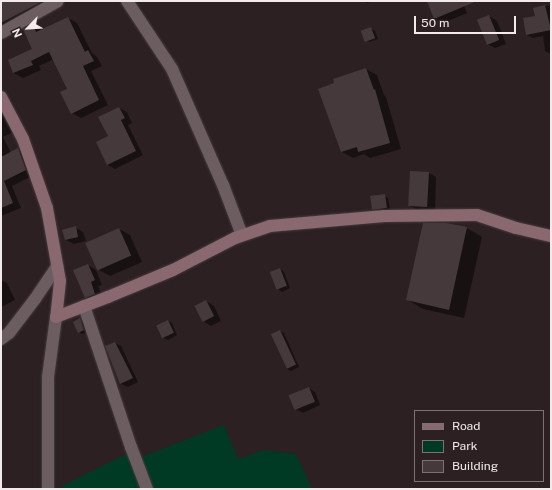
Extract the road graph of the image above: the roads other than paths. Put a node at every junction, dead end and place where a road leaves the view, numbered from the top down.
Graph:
1 (58, 1) edge
2 (127, 1) edge
3 (1, 33) edge
4 (1, 97) edge
5 (242, 235) junction
6 (551, 236) edge
7 (57, 266) junction
8 (84, 306) junction
9 (56, 317) junction
10 (1, 339) edge
11 (48, 489) edge
12 (147, 489) edge

1 - 3 street
2 - 5 street
4 - 7 street
5 - 6 street
5 - 8 street
7 - 9 street
7 - 10 street
8 - 9 street
8 - 12 street
9 - 11 street

